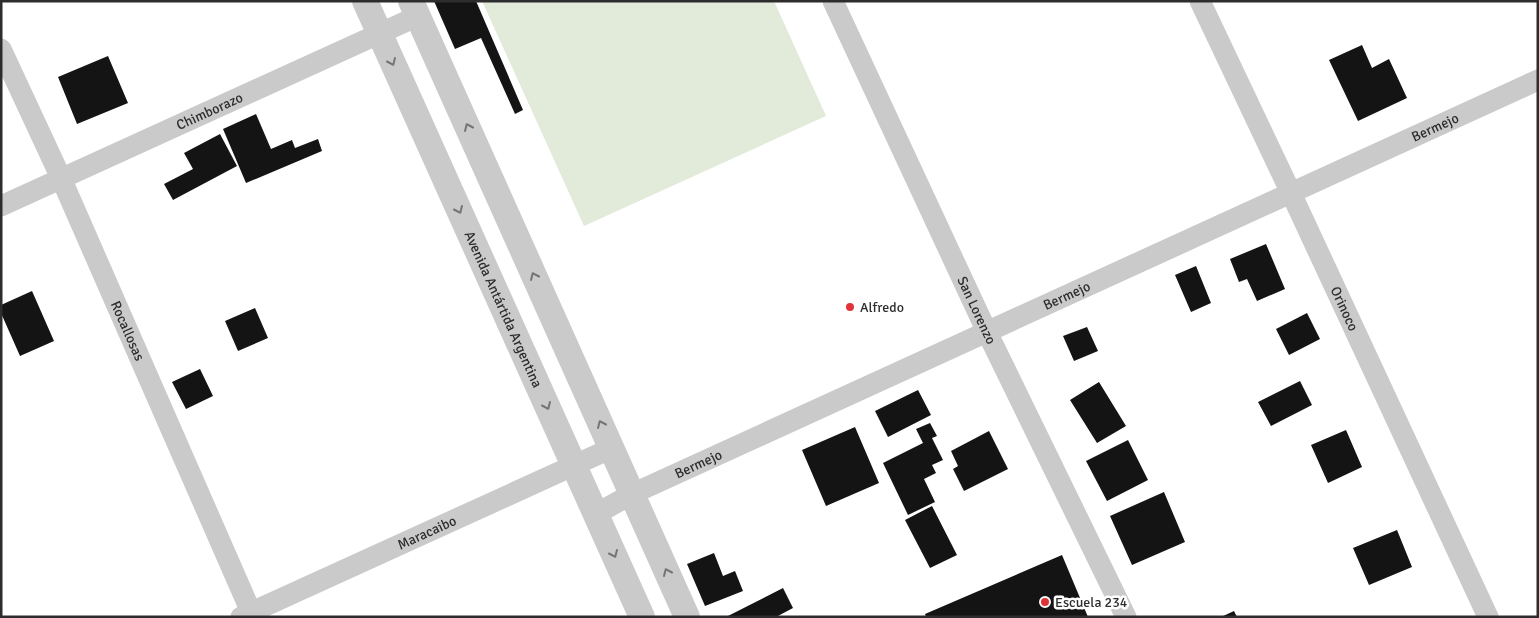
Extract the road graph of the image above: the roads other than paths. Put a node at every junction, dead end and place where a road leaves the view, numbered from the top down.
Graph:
1 (365, 1) edge
2 (833, 1) edge
3 (1200, 1) edge
4 (415, 9) edge
5 (379, 34) junction
6 (1, 49) edge
7 (1538, 80) edge
8 (61, 178) junction
9 (1291, 193) junction
10 (1, 206) edge
11 (987, 332) junction
12 (612, 448) junction
13 (574, 465) junction
14 (632, 494) junction
15 (596, 514) junction
16 (246, 614) edge
17 (642, 617) edge
18 (687, 617) edge
19 (1126, 617) edge
20 (1488, 617) edge

1 - 5 street, Avenida Antártida Argentina
2 - 11 street, San Lorenzo
3 - 9 street, Orinoco
4 - 5 street, Chimborazo
12 -> 4 street
5 - 8 street, Chimborazo
5 -> 13 street, Avenida Antártida Argentina
6 - 8 street, Rocallosas
7 - 9 street, Bermejo
8 - 10 street, Chimborazo
8 - 16 street, Rocallosas
9 - 11 street, Bermejo
9 - 20 street, Orinoco
11 - 14 street, Bermejo
11 - 19 street, San Lorenzo
12 - 13 street, Maracaibo
12 - 14 street
13 - 15 street, Avenida Antártida Argentina
13 - 16 street, Maracaibo
14 - 15 street, Bermejo
18 -> 14 street
15 -> 17 street, Avenida Antártida Argentina

